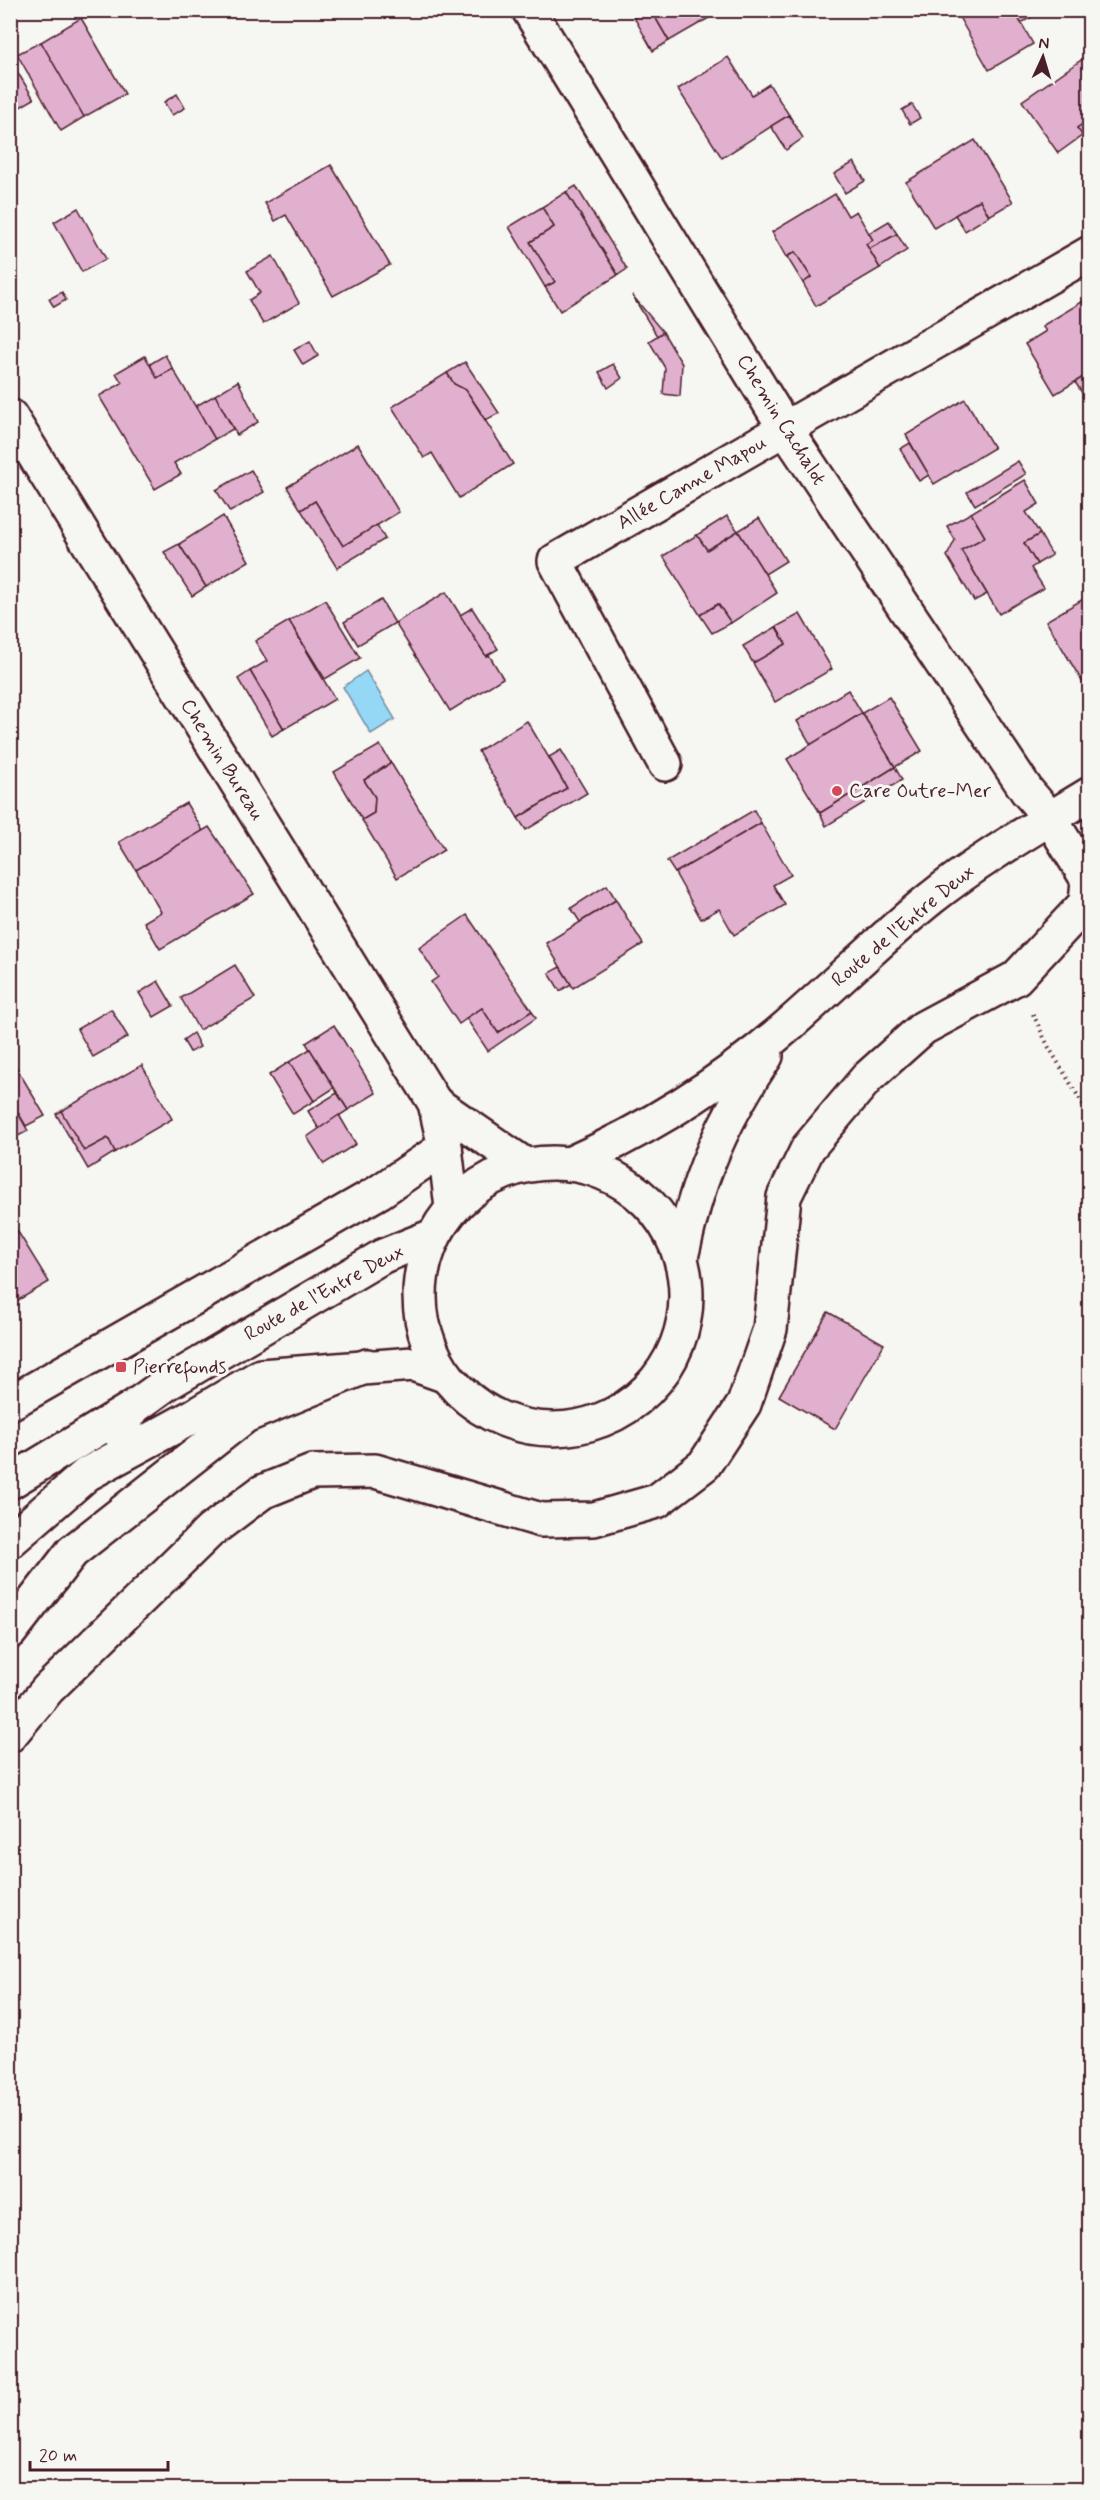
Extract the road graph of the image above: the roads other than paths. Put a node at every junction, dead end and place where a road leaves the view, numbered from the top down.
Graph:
1 (530, 10) edge
2 (1089, 253) edge
3 (10, 416) edge
4 (786, 430) junction
5 (665, 764) dead end
6 (1089, 794) edge
7 (1050, 818) junction
8 (784, 1029) junction
9 (435, 1103) junction
10 (445, 1148) junction
11 (569, 1164) junction
12 (525, 1165) junction
13 (452, 1208) junction
14 (433, 1236) junction
15 (681, 1257) junction
16 (367, 1366) junction
17 (444, 1375) junction
18 (10, 1403) edge
19 (134, 1407) junction
20 (87, 1474) junction
21 (10, 1482) edge
22 (10, 1541) edge
23 (10, 1632) edge
24 (10, 1735) edge

1 - 4 main road, Chemin Cachalot
2 - 4 main road, Allée Canne Mapou
3 - 9 main road, Chemin Bureau
4 - 5 main road, Allée Canne Mapou
4 - 7 main road, Chemin Cachalot
6 - 7 main road, Route de l'Entre Deux
7 - 8 main road, Route de l'Entre Deux
7 - 24 main road, Chemin Cachalot
8 - 11 main road, Route de l'Entre Deux
8 - 15 main road, Route de l'Entre Deux
9 - 10 main road, Chemin Bureau
9 - 12 main road, Chemin Bureau
10 - 13 main road, Chemin Bureau
10 - 18 main road
11 - 12 main road
11 - 15 main road
12 - 13 main road
13 - 14 main road
14 - 17 main road
14 - 19 main road, Route de l'Entre Deux
15 - 17 main road
16 - 17 main road, Route de l'Entre Deux
16 - 20 main road, Route de l'Entre Deux
16 - 23 main road
19 - 20 main road, Route de l'Entre Deux
19 - 21 main road
20 - 22 main road, Route de l'Entre Deux

